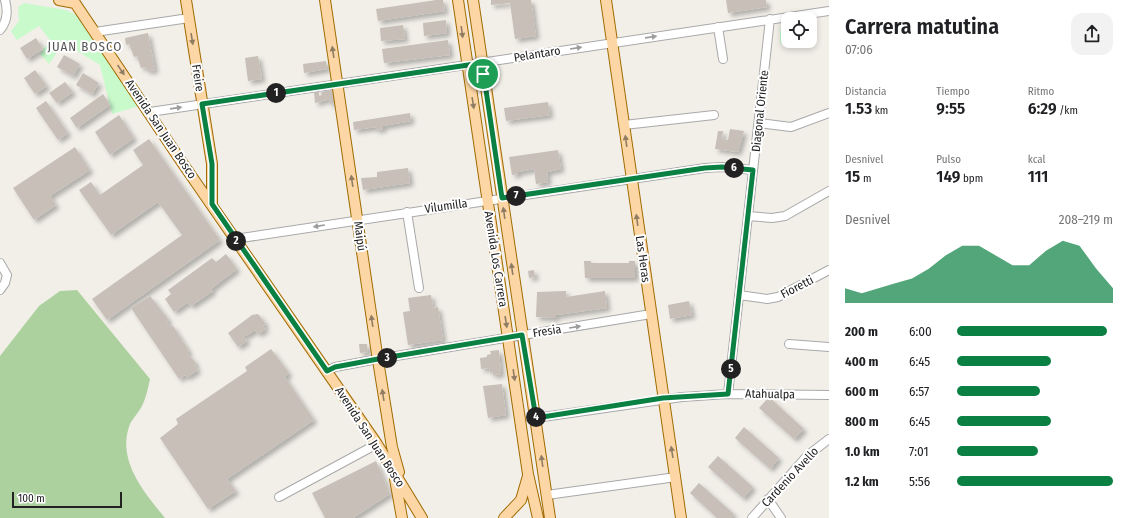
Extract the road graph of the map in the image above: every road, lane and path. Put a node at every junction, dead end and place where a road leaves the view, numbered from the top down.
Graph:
1 (4, 0) edge
2 (59, 0) edge
3 (186, 0) edge
4 (325, 0) edge
5 (458, 0) edge
6 (473, 0) edge
7 (606, 0) edge
8 (74, 2) edge
9 (829, 11) edge
10 (189, 18) junction
11 (770, 19) junction
12 (718, 27) junction
13 (0, 30) edge
14 (95, 32) junction
15 (613, 42) junction
16 (723, 59) dead end
17 (482, 63) junction
18 (467, 65) junction
19 (338, 84) junction
20 (202, 104) junction
21 (150, 112) junction
22 (829, 113) edge
23 (714, 115) dead end
24 (758, 123) junction
25 (624, 125) junction
26 (753, 170) junction
27 (631, 179) junction
28 (829, 191) edge
29 (502, 198) junction
30 (487, 200) junction
31 (212, 204) junction
32 (407, 212) junction
33 (748, 216) junction
34 (357, 220) junction
35 (234, 239) junction
36 (0, 263) edge
37 (829, 270) edge
38 (419, 288) dead end
39 (0, 290) edge
40 (739, 295) junction
41 (651, 314) junction
42 (522, 335) junction
43 (508, 337) junction
44 (789, 344) dead end
45 (829, 347) edge
46 (378, 359) junction
47 (327, 371) junction
48 (728, 394) junction
49 (829, 395) edge
50 (663, 398) junction
51 (536, 418) junction
52 (389, 431) junction
53 (829, 439) edge
54 (377, 444) junction
55 (396, 471) junction
56 (676, 477) junction
57 (528, 479) junction
58 (547, 495) junction
59 (279, 497) dead end
60 (768, 499) junction
61 (402, 518) edge
62 (422, 518) edge
63 (431, 518) edge
64 (504, 518) edge
65 (532, 518) edge
66 (538, 518) edge
67 (550, 518) edge
68 (681, 518) edge
69 (752, 518) edge
70 (781, 518) edge

1 - 13 street
2 - 8 main road
3 - 10 main road, Freire
19 -> 4 main road, Maipú
5 -> 18 main road, Avenida Los Carrera
6 - 17 main road, Avenida Los Carrera
7 - 15 main road, Las Heras
8 - 14 main road, Avenida San Juan Bosco
9 - 11 street, Pelantaro
10 - 14 street
10 -> 20 main road, Freire
11 - 12 street, Pelantaro
11 - 24 street, Diagonal Oriente
15 -> 12 street, Pelantaro
12 - 16 street
14 -> 21 main road, Avenida San Juan Bosco
17 -> 15 street, Pelantaro
15 - 25 main road, Las Heras
17 - 18 street, Pelantaro
17 - 29 main road, Avenida Los Carrera
18 - 19 street, Pelantaro
18 -> 30 main road, Avenida Los Carrera
19 - 20 street, Pelantaro
34 -> 19 main road, Maipú
21 -> 20 street, Pelantaro
20 - 31 main road, Freire
21 - 31 main road, Avenida San Juan Bosco
22 - 24 street
23 - 25 street
24 - 26 street, Diagonal Oriente
27 -> 25 main road, Las Heras
26 - 27 street, Vilumilla
26 - 33 street, Diagonal Oriente
27 - 29 street, Vilumilla
41 -> 27 main road, Las Heras
28 - 33 street
29 - 30 street, Vilumilla
42 -> 29 main road, Avenida Los Carrera
30 - 32 street, Vilumilla
30 -> 43 main road, Avenida Los Carrera
31 - 35 main road, Avenida San Juan Bosco
32 - 34 street, Vilumilla
32 - 38 street
33 - 40 street, Diagonal Oriente
34 -> 35 street, Vilumilla
46 -> 34 main road, Maipú
35 - 47 main road, Avenida San Juan Bosco
36 - 39 street
37 - 40 street, Fioretti
40 - 48 street, Diagonal Oriente
42 -> 41 street, Fresia
41 - 50 main road, Las Heras
42 - 43 street, Fresia
42 - 51 main road, Avenida Los Carrera
43 - 46 street, Fresia
43 -> 57 main road, Avenida Los Carrera
44 - 45 street
46 - 47 street, Fresia
52 -> 46 main road, Maipú
47 - 54 main road, Avenida San Juan Bosco
48 - 49 street, Atahualpa
48 - 50 street, Atahualpa
50 - 51 street, Atahualpa
56 -> 50 main road, Las Heras
58 -> 51 main road, Avenida Los Carrera
52 - 54 main road
52 - 55 main road, Maipú
53 - 60 street, Cardenio Avello
54 - 55 main road, Avenida San Juan Bosco
54 - 59 street
55 - 61 main road, Maipú
55 - 62 main road, Avenida San Juan Bosco
55 - 63 main road, Avenida San Juan Bosco
56 - 58 street
56 - 68 main road, Las Heras
57 - 64 main road
57 - 65 main road
57 - 66 main road, Avenida Los Carrera
58 - 67 main road, Avenida Los Carrera
60 - 69 street, Cardenio Avello
60 - 70 street

